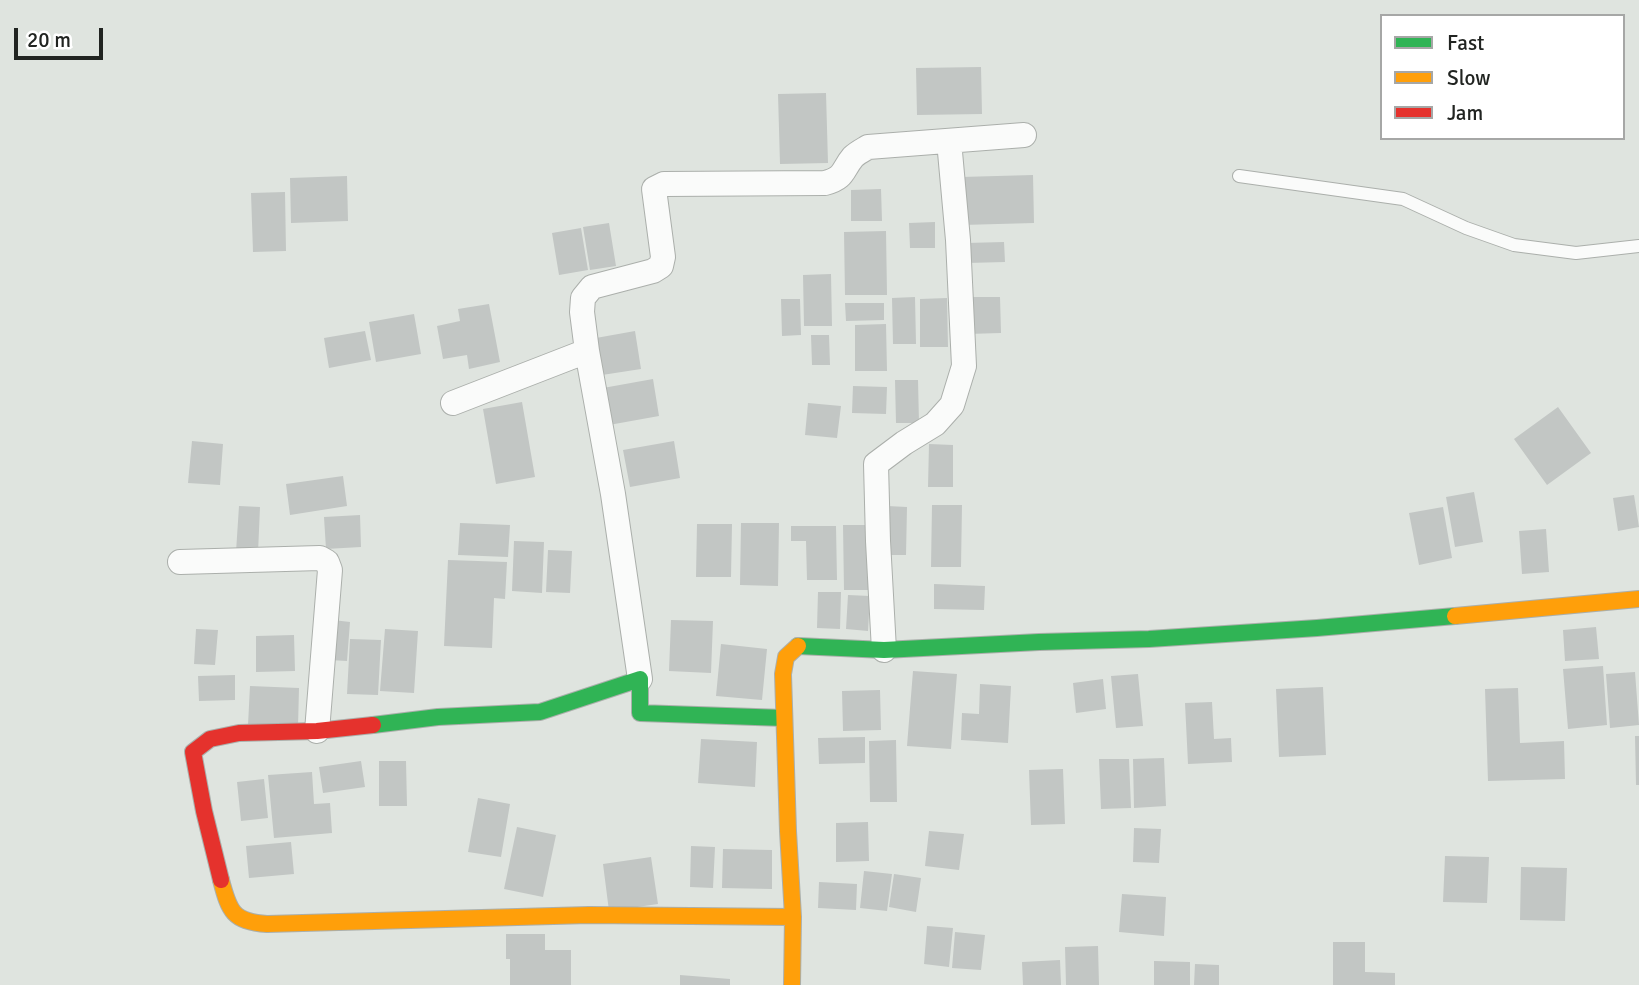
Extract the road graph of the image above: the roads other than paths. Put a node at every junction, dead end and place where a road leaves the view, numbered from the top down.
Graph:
1 (1024, 135) dead end
2 (949, 141) junction
3 (1239, 176) dead end
4 (1639, 246) edge
5 (587, 351) junction
6 (453, 403) dead end
7 (180, 562) dead end
8 (1639, 599) edge
9 (884, 650) junction
10 (640, 679) junction
11 (783, 718) junction
12 (317, 731) junction
13 (793, 917) junction
14 (792, 985) edge

1 - 2 street
2 - 5 street
2 - 9 street
3 - 4 lane
5 - 6 street
5 - 10 street
7 - 12 street
8 - 9 street
9 - 11 street
10 - 11 street
10 - 12 street
11 - 13 street
12 - 13 street
13 - 14 street

